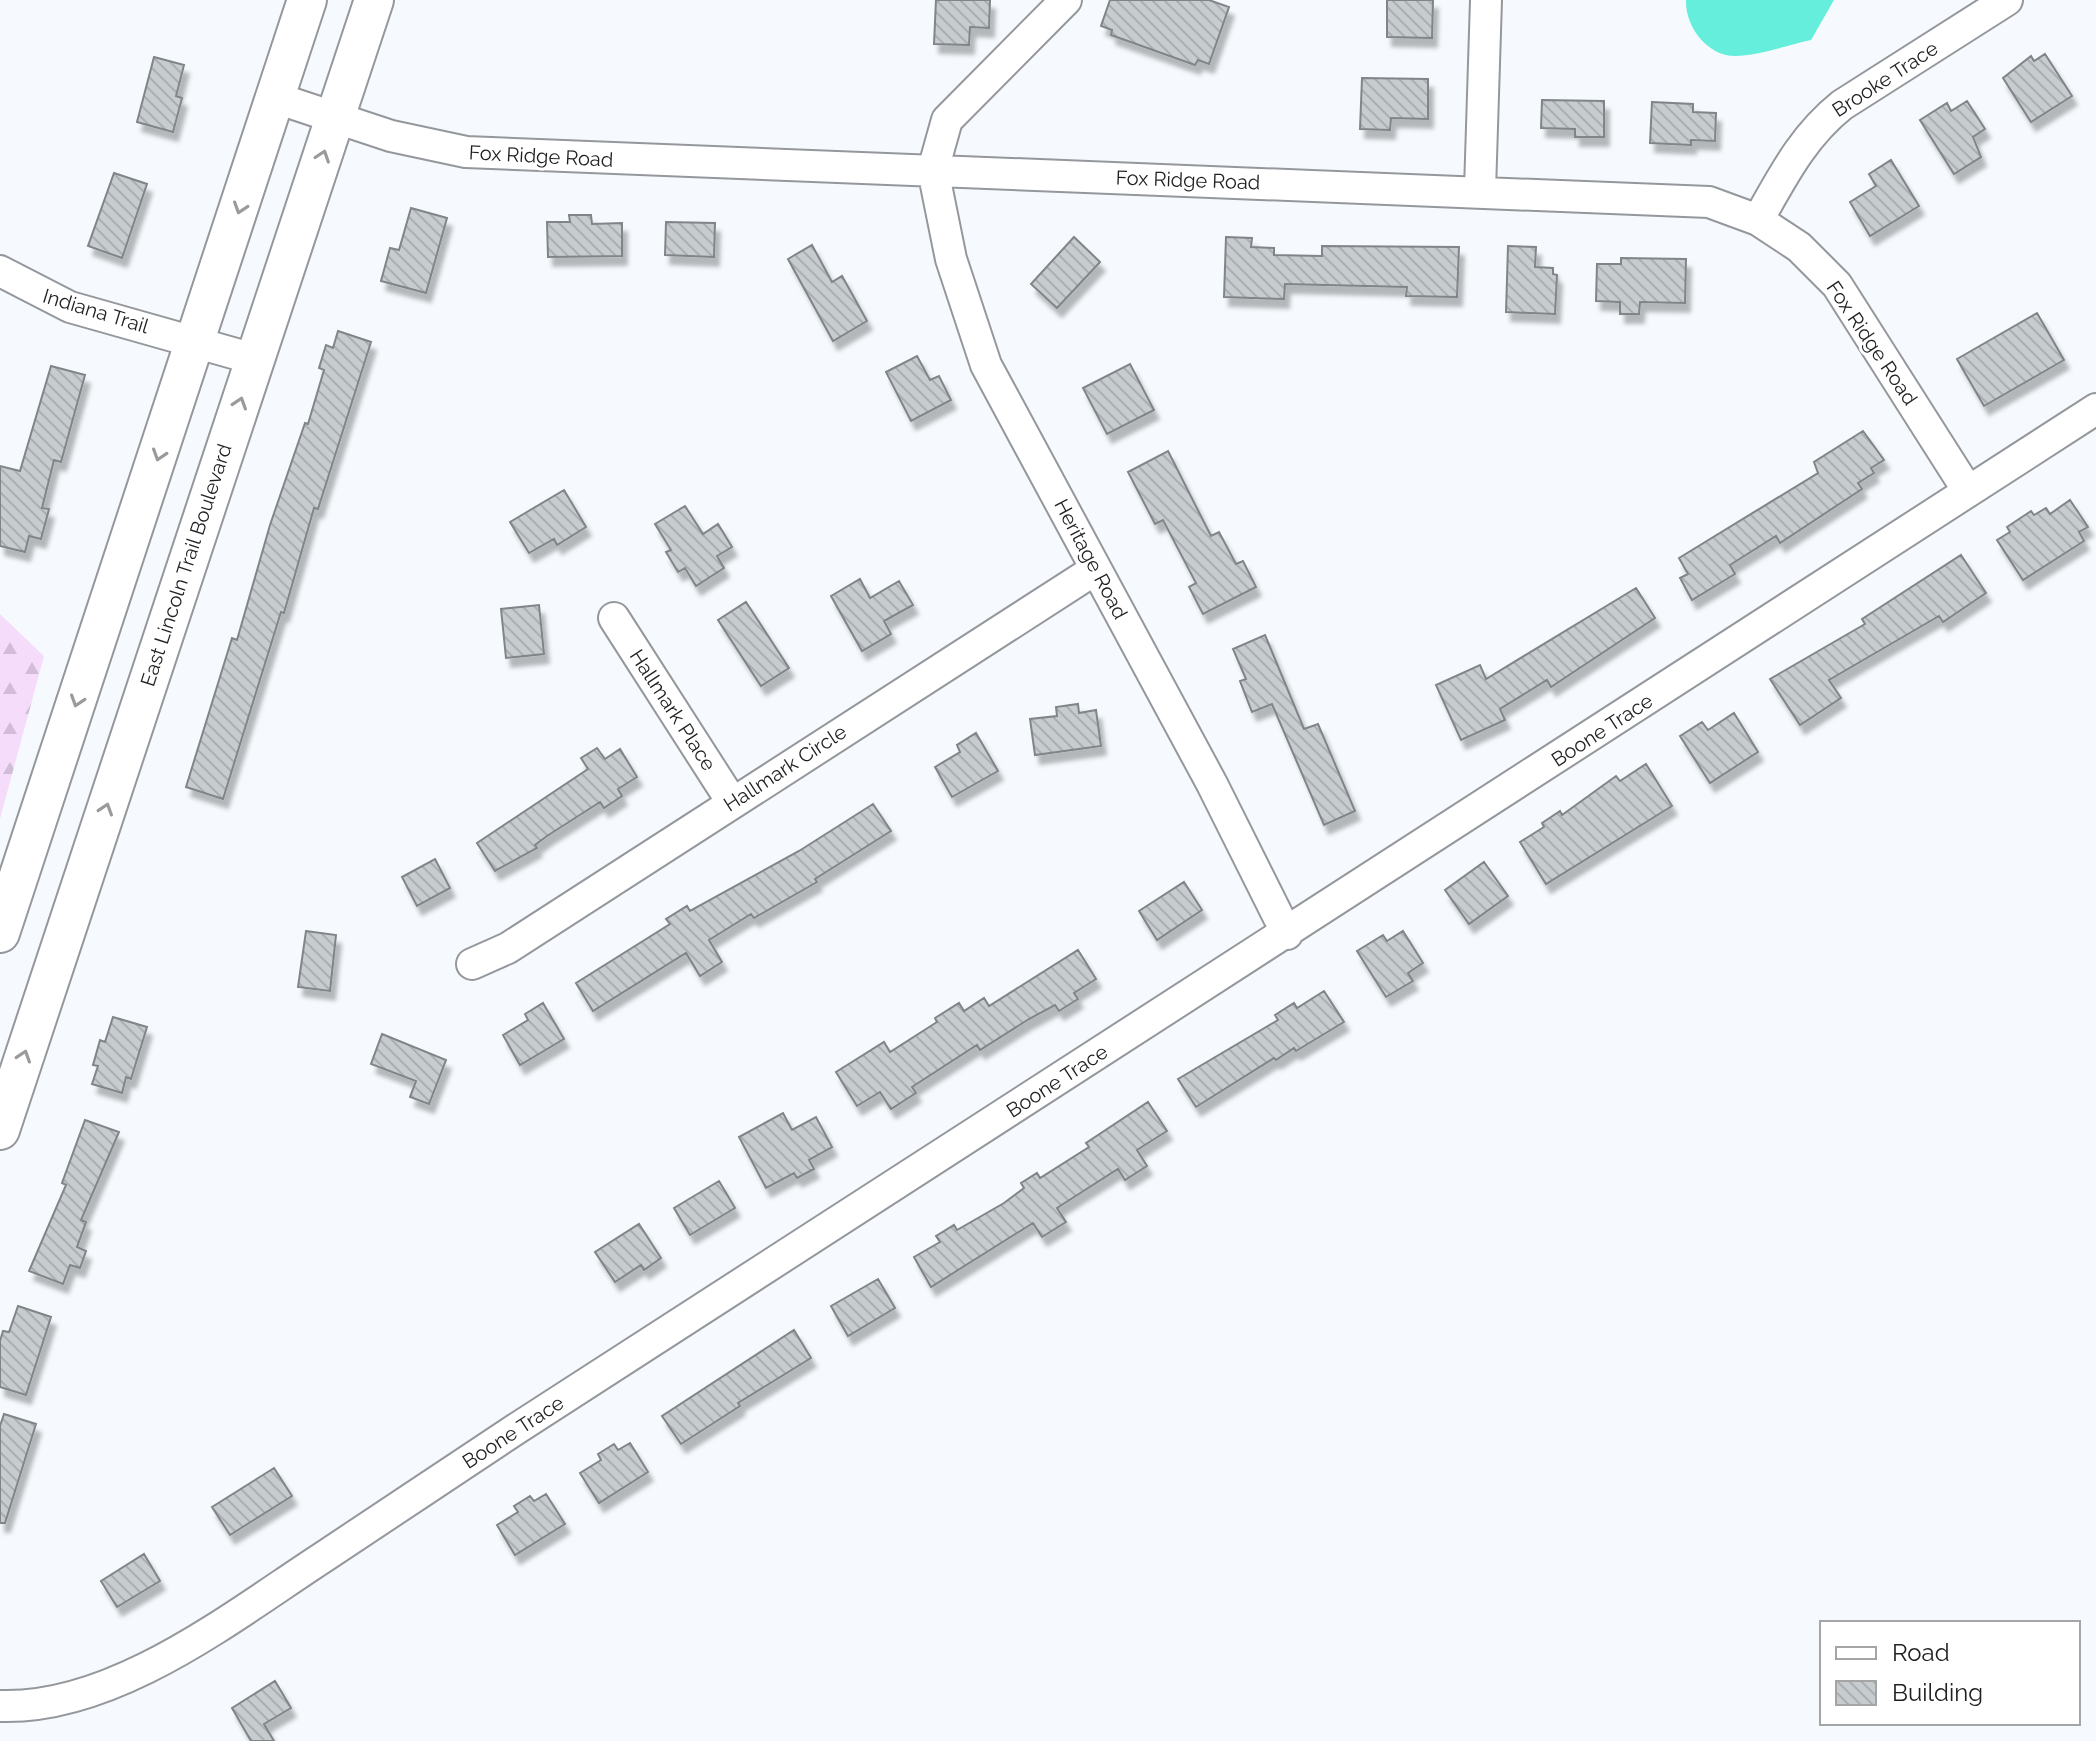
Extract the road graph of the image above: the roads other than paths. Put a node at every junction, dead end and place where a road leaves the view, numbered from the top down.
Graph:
1 (307, 0) edge
2 (374, 0) edge
3 (1066, 0) edge
4 (1486, 0) edge
5 (2007, 0) edge
6 (276, 98) junction
7 (335, 118) junction
8 (933, 170) junction
9 (1480, 190) junction
10 (1758, 220) junction
11 (0, 271) edge
12 (197, 341) junction
13 (254, 359) junction
14 (2096, 409) edge
15 (1968, 491) junction
16 (1096, 569) junction
17 (614, 618) dead end
18 (732, 802) junction
19 (0, 933) edge
20 (1287, 934) junction
21 (472, 964) dead end
22 (0, 1130) edge
23 (0, 1706) edge

1 - 6 street
2 - 7 street, East Lincoln Trail Boulevard
3 - 8 street
4 - 9 street
5 - 10 street, Brooke Trace
6 - 7 street, Fox Ridge Road
6 -> 12 street
7 - 8 street, Fox Ridge Road
13 -> 7 street, East Lincoln Trail Boulevard
8 - 9 street, Fox Ridge Road
8 - 16 street, Heritage Road
9 - 10 street, Fox Ridge Road
10 - 15 street, Fox Ridge Road
11 - 12 street, Indiana Trail
12 - 13 street, Indiana Trail
12 -> 19 street
22 -> 13 street, East Lincoln Trail Boulevard
14 - 15 street, Boone Trace
15 - 20 street, Boone Trace
16 - 18 street, Hallmark Circle
16 - 20 street, Heritage Road
17 - 18 street, Hallmark Place
18 - 21 street, Hallmark Circle
20 - 23 street, Boone Trace

